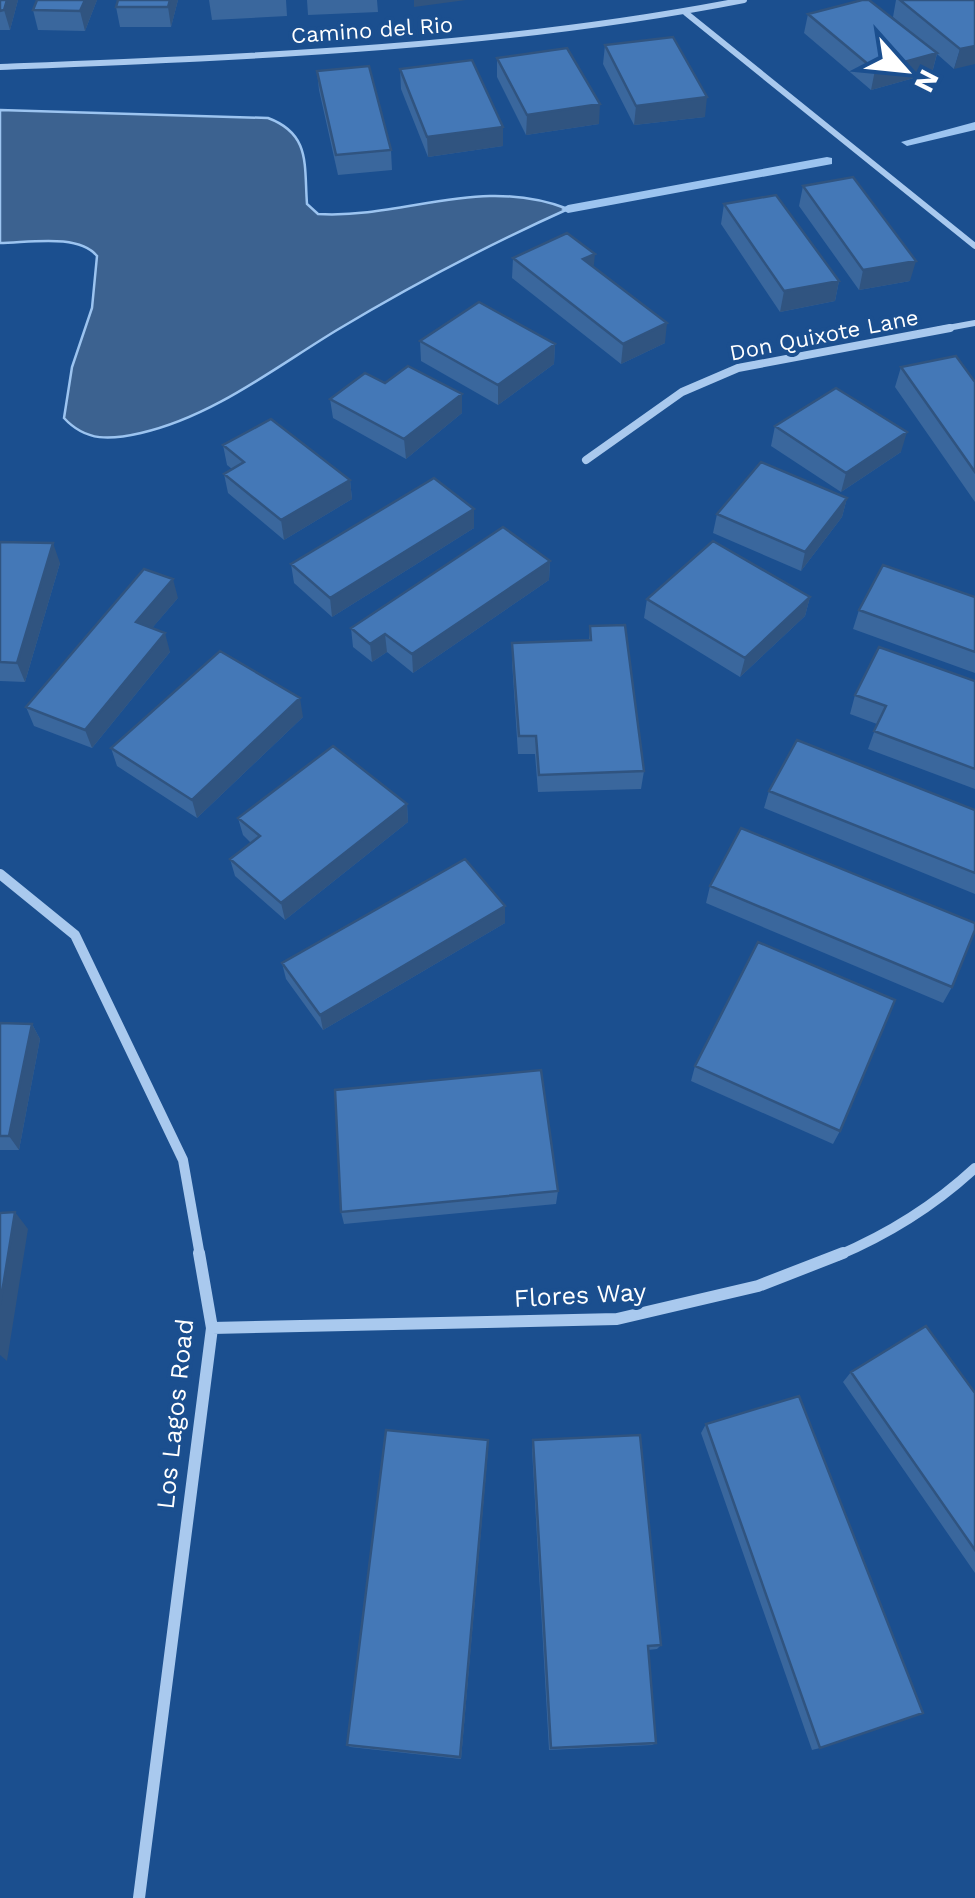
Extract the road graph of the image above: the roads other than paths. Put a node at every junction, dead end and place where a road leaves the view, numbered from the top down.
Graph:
1 (744, 0) edge
2 (686, 13) junction
3 (0, 67) edge
4 (975, 246) edge
5 (975, 324) edge
6 (586, 460) dead end
7 (0, 874) edge
8 (975, 1168) edge
9 (212, 1328) junction
10 (139, 1898) edge

1 - 2 street, Camino del Rio
2 - 3 street, Camino del Rio
2 - 4 street
5 - 6 street, Don Quixote Lane
7 - 9 street, Los Lagos Road
8 - 9 street, Flores Way
9 - 10 street, Los Lagos Road

